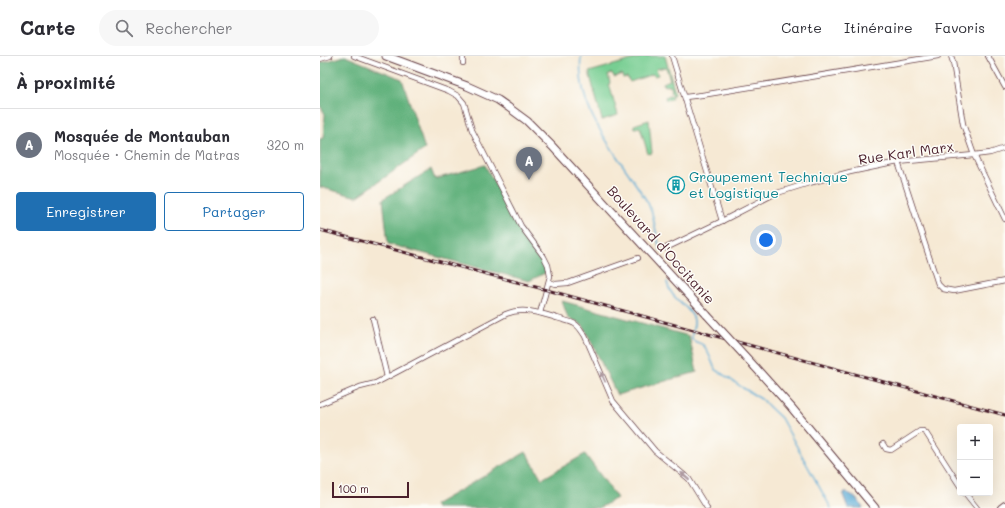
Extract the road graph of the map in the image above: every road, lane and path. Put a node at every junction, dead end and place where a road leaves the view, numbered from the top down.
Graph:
1 (330, 56) edge
2 (354, 56) edge
3 (386, 56) edge
4 (463, 56) edge
5 (672, 56) edge
6 (938, 56) edge
7 (951, 56) edge
8 (988, 56) edge
9 (320, 59) edge
10 (463, 63) dead end
11 (1005, 87) edge
12 (685, 97) junction
13 (1005, 148) edge
14 (974, 155) junction
15 (898, 162) junction
16 (1005, 220) edge
17 (722, 221) junction
18 (666, 248) dead end
19 (638, 258) dead end
20 (1005, 281) edge
21 (549, 282) junction
22 (540, 313) junction
23 (373, 319) dead end
24 (387, 377) junction
25 (321, 404) edge
26 (320, 410) edge
27 (883, 444) dead end
28 (957, 481) edge
29 (968, 496) edge
30 (1005, 505) edge
31 (706, 508) edge
32 (875, 508) edge
33 (978, 508) edge
34 (1001, 508) edge

1 - 9 street
2 - 21 street
3 - 32 main road, Boulevard d'Occitanie, bridge
4 - 10 street
5 - 12 street
6 - 12 street
7 - 14 street
8 - 11 street
12 - 17 street
13 - 14 street, Rue Karl Marx
14 - 15 street, Rue Karl Marx
14 - 16 street
15 - 17 street, Rue Karl Marx
15 - 20 street
17 - 18 street, Rue Karl Marx
19 - 21 street
21 - 22 street
22 - 24 street
31 -> 22 street
23 - 24 street
24 - 25 street
25 - 26 street
27 - 28 street
29 - 33 street
30 - 34 main road

